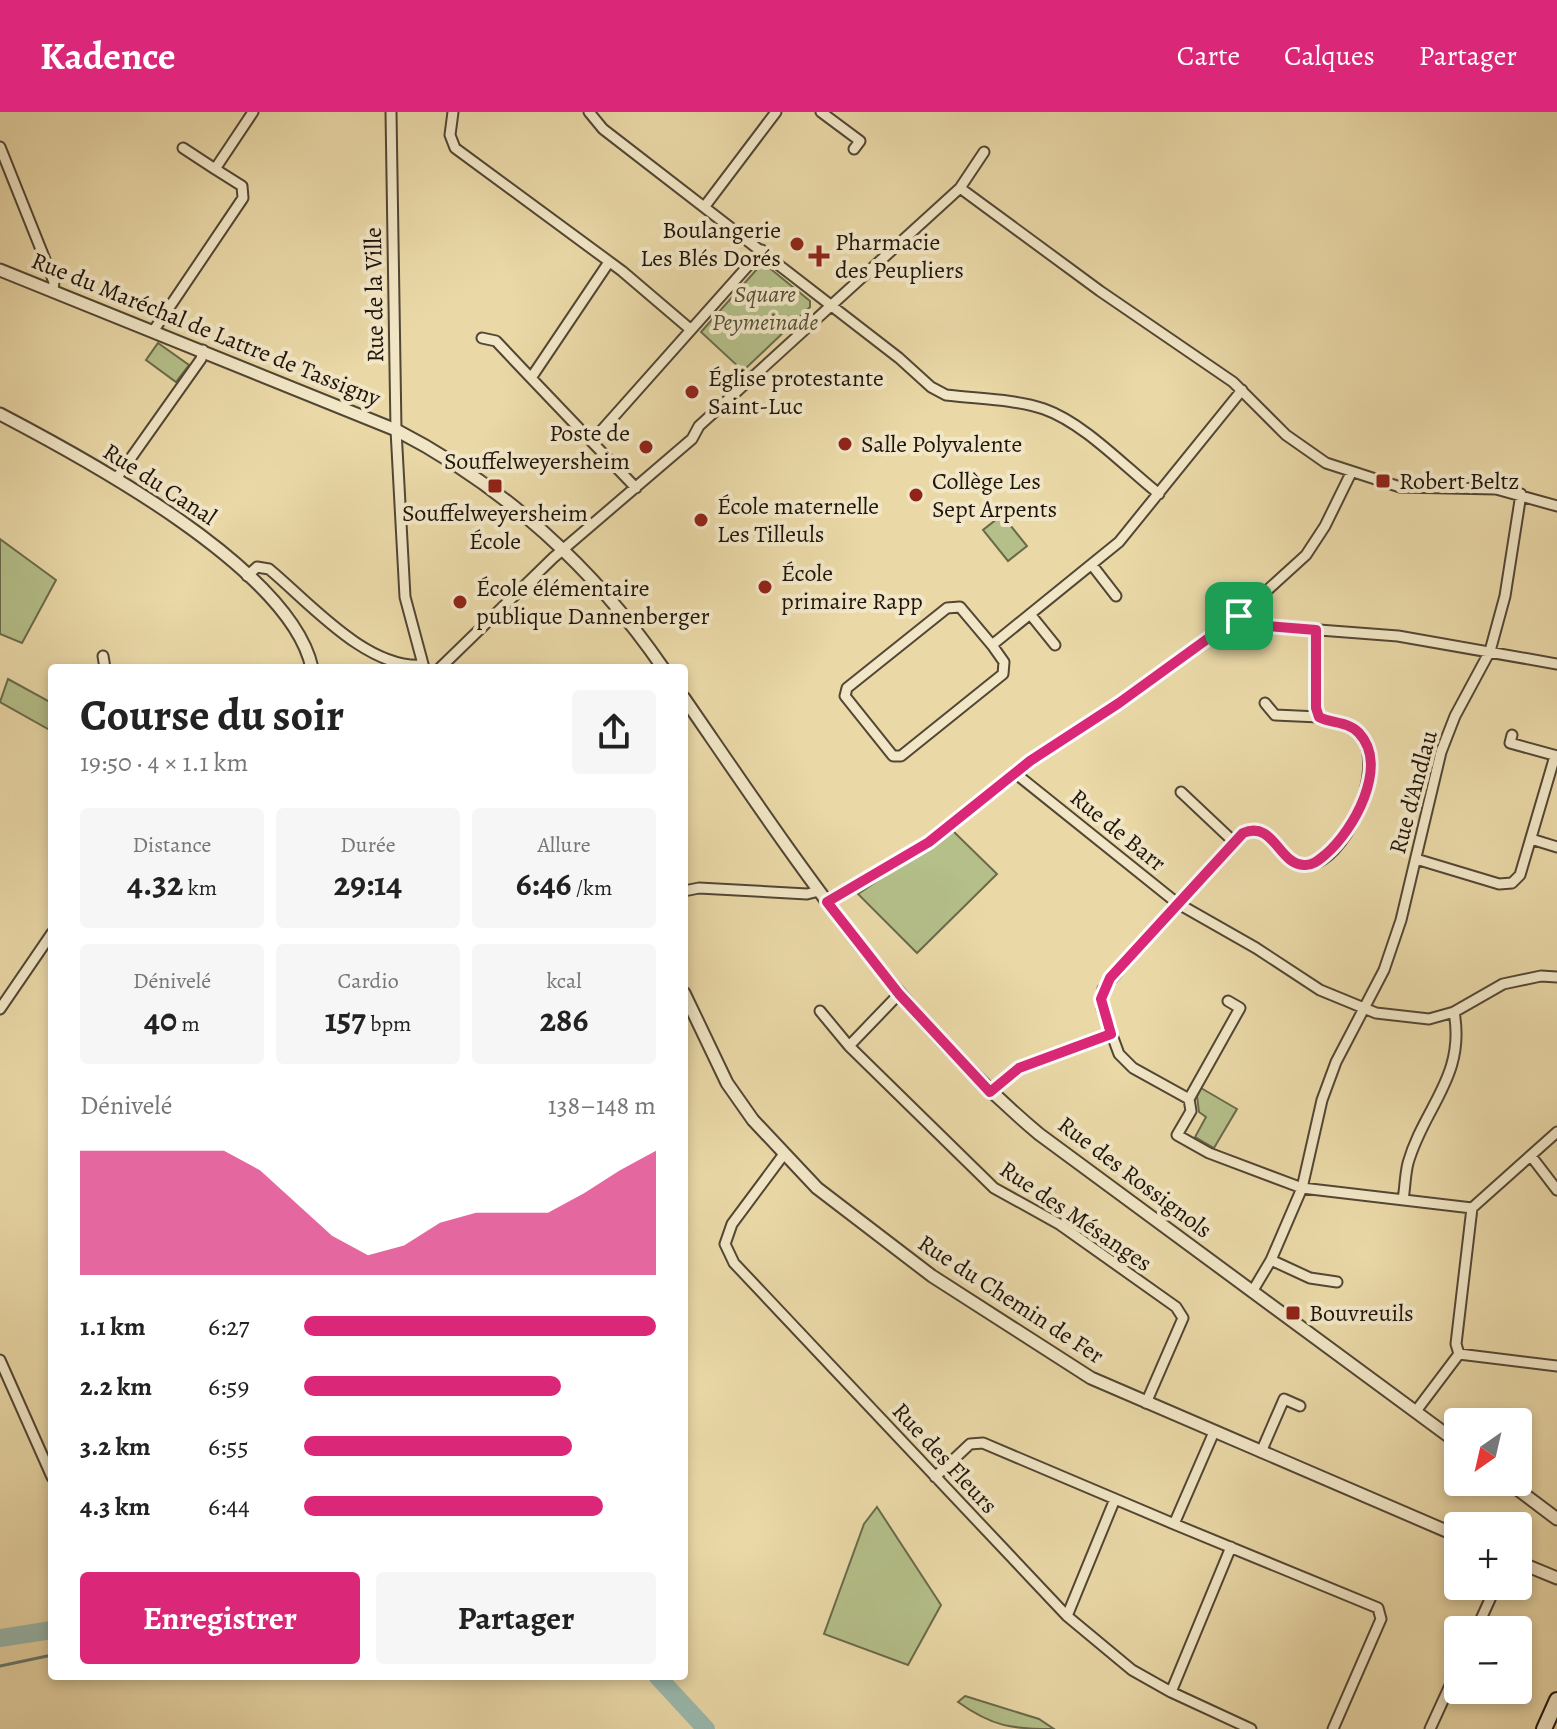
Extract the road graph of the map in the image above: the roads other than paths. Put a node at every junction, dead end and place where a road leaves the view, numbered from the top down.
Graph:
1 (253, 112) edge
2 (391, 112) edge
3 (453, 112) edge
4 (589, 112) edge
5 (776, 112) edge
6 (821, 112) edge
7 (0, 147) edge
8 (183, 148) dead end
9 (854, 149) dead end
10 (984, 152) dead end
11 (215, 169) junction
12 (960, 188) junction
13 (705, 206) junction
14 (762, 250) junction
15 (609, 262) junction
16 (0, 270) edge
17 (53, 290) junction
18 (831, 304) junction
19 (690, 329) junction
20 (154, 330) junction
21 (482, 338) dead end
22 (203, 350) junction
23 (531, 378) junction
24 (1242, 390) junction
25 (0, 414) edge
26 (396, 430) junction
27 (593, 440) junction
28 (1351, 473) junction
29 (116, 479) junction
30 (636, 488) junction
31 (1159, 494) junction
32 (1521, 494) junction
33 (1557, 506) edge
34 (565, 550) junction
35 (1092, 565) junction
36 (247, 576) junction
37 (1116, 596) dead end
38 (1030, 614) junction
39 (1239, 616) junction
40 (1316, 630) junction
41 (992, 645) junction
42 (1055, 645) dead end
43 (1490, 651) junction
44 (103, 656) dead end
45 (104, 664) edge
46 (310, 664) edge
47 (406, 664) edge
48 (422, 664) edge
49 (444, 664) edge
50 (660, 664) edge
51 (1557, 664) edge
52 (1265, 703) dead end
53 (688, 704) edge
54 (1319, 717) junction
55 (1512, 735) dead end
56 (1556, 756) edge
57 (1015, 773) junction
58 (1181, 792) dead end
59 (1531, 839) junction
60 (1234, 842) junction
61 (1557, 847) edge
62 (1416, 859) junction
63 (688, 890) edge
64 (819, 891) junction
65 (827, 902) junction
66 (1177, 903) junction
67 (48, 939) edge
68 (1557, 977) edge
69 (899, 994) junction
70 (688, 1001) edge
71 (1228, 1001) dead end
72 (0, 1009) edge
73 (1364, 1009) junction
74 (820, 1011) dead end
75 (1454, 1012) junction
76 (1111, 1034) junction
77 (849, 1046) junction
78 (990, 1092) junction
79 (1189, 1099) junction
80 (1557, 1132) edge
81 (784, 1154) junction
82 (1531, 1156) junction
83 (1302, 1188) junction
84 (1557, 1190) edge
85 (1403, 1200) junction
86 (1472, 1208) junction
87 (1271, 1260) junction
88 (1337, 1282) dead end
89 (1252, 1292) junction
90 (1459, 1354) junction
91 (0, 1360) edge
92 (1557, 1366) edge
93 (1146, 1403) junction
94 (1300, 1406) dead end
95 (1416, 1411) junction
96 (1214, 1432) junction
97 (1444, 1432) edge
98 (1261, 1452) junction
99 (48, 1468) edge
100 (935, 1477) junction
101 (1527, 1496) edge
102 (1115, 1499) junction
103 (1557, 1519) edge
104 (1174, 1524) junction
105 (1444, 1530) edge
106 (1231, 1547) junction
107 (1532, 1568) edge
108 (1557, 1578) edge
109 (1067, 1616) junction
110 (1171, 1692) junction
111 (1444, 1698) edge
112 (1557, 1700) edge
113 (1251, 1729) edge
114 (1333, 1729) edge
115 (1430, 1729) edge
116 (1544, 1729) edge

1 - 11 street
2 - 26 street, Rue de la Ville
3 - 15 street
4 - 13 street
5 - 13 street
6 - 9 street
7 - 17 street
8 - 11 street
10 - 12 street
11 - 20 street
12 - 18 street
12 - 24 street
13 - 14 street
14 - 18 street
14 - 19 street
15 - 19 street
15 - 23 street
16 - 17 street, Rue du Maréchal de Lattre de Tassigny
17 - 20 street, Rue du Maréchal de Lattre de Tassigny
18 - 30 street
18 - 31 street
19 - 27 street
20 - 22 street, Rue du Maréchal de Lattre de Tassigny
21 - 23 street
22 - 26 street, Rue du Maréchal de Lattre de Tassigny
22 - 29 street
23 - 27 street
24 - 28 street
24 - 31 street
25 - 29 street, Rue du Canal
26 - 34 street, Rue du Maréchal de Lattre de Tassigny
26 - 48 street, Rue de la Ville
27 - 30 street
28 - 32 street
28 - 39 street
29 - 36 street, Rue du Canal
30 - 34 street
31 - 35 street
32 - 33 street
32 - 43 street, Rue d'Andlau
34 - 49 street
34 - 50 street, Rue du Maréchal de Lattre de Tassigny
35 - 37 street
35 - 38 street
36 - 46 street, Rue du Canal
36 - 47 street
38 - 41 street
38 - 42 street
39 - 40 street
39 - 57 street
40 - 43 street
40 - 54 street
41 - 41 street
43 - 51 street
43 - 62 street, Rue d'Andlau
44 - 45 street
52 - 54 street
53 - 64 street, Rue des Rossignols
54 - 60 street
55 - 56 street
56 - 59 street
57 - 65 street
57 - 66 street, Rue de Barr
58 - 60 street
59 - 61 street
59 - 62 street
60 - 66 street
62 - 73 street, Rue d'Andlau
63 - 64 street
64 - 65 street, Rue des Rossignols
65 - 69 street, Rue des Rossignols
66 - 73 street, Rue de Barr
66 - 76 street
67 - 72 street
68 - 75 street
69 - 77 street
69 - 78 street, Rue des Rossignols
70 - 81 street, Rue du Chemin de Fer
71 - 79 street
73 - 75 street, Rue de Barr
73 - 83 street, Rue d'Andlau
74 - 77 street, Rue des Mésanges
75 - 85 street
76 - 78 street
76 - 79 street
77 - 93 street, Rue des Mésanges
78 - 89 street, Rue des Rossignols
79 - 83 street
80 - 82 street
81 - 93 street, Rue du Chemin de Fer
81 - 100 street, Rue des Fleurs
82 - 84 street
82 - 86 street
83 - 85 street
83 - 87 street, Rue d'Andlau
85 - 86 street
86 - 90 street
87 - 88 street
87 - 89 street, Rue d'Andlau
89 - 95 street, Rue des Rossignols
90 - 92 street
90 - 95 street
91 - 99 street
93 - 96 street, Rue du Chemin de Fer
94 - 98 street
95 - 97 street, Rue des Rossignols
96 - 98 street, Rue du Chemin de Fer
96 - 104 street
98 - 105 street, Rue du Chemin de Fer
100 - 102 street
100 - 109 street, Rue des Fleurs
101 - 103 street
102 - 104 street
102 - 109 street
104 - 106 street
106 - 110 street
106 - 114 street
107 - 108 street
109 - 110 street, Rue des Fleurs
110 - 113 street, Rue des Fleurs
111 - 115 street
112 - 116 main road

